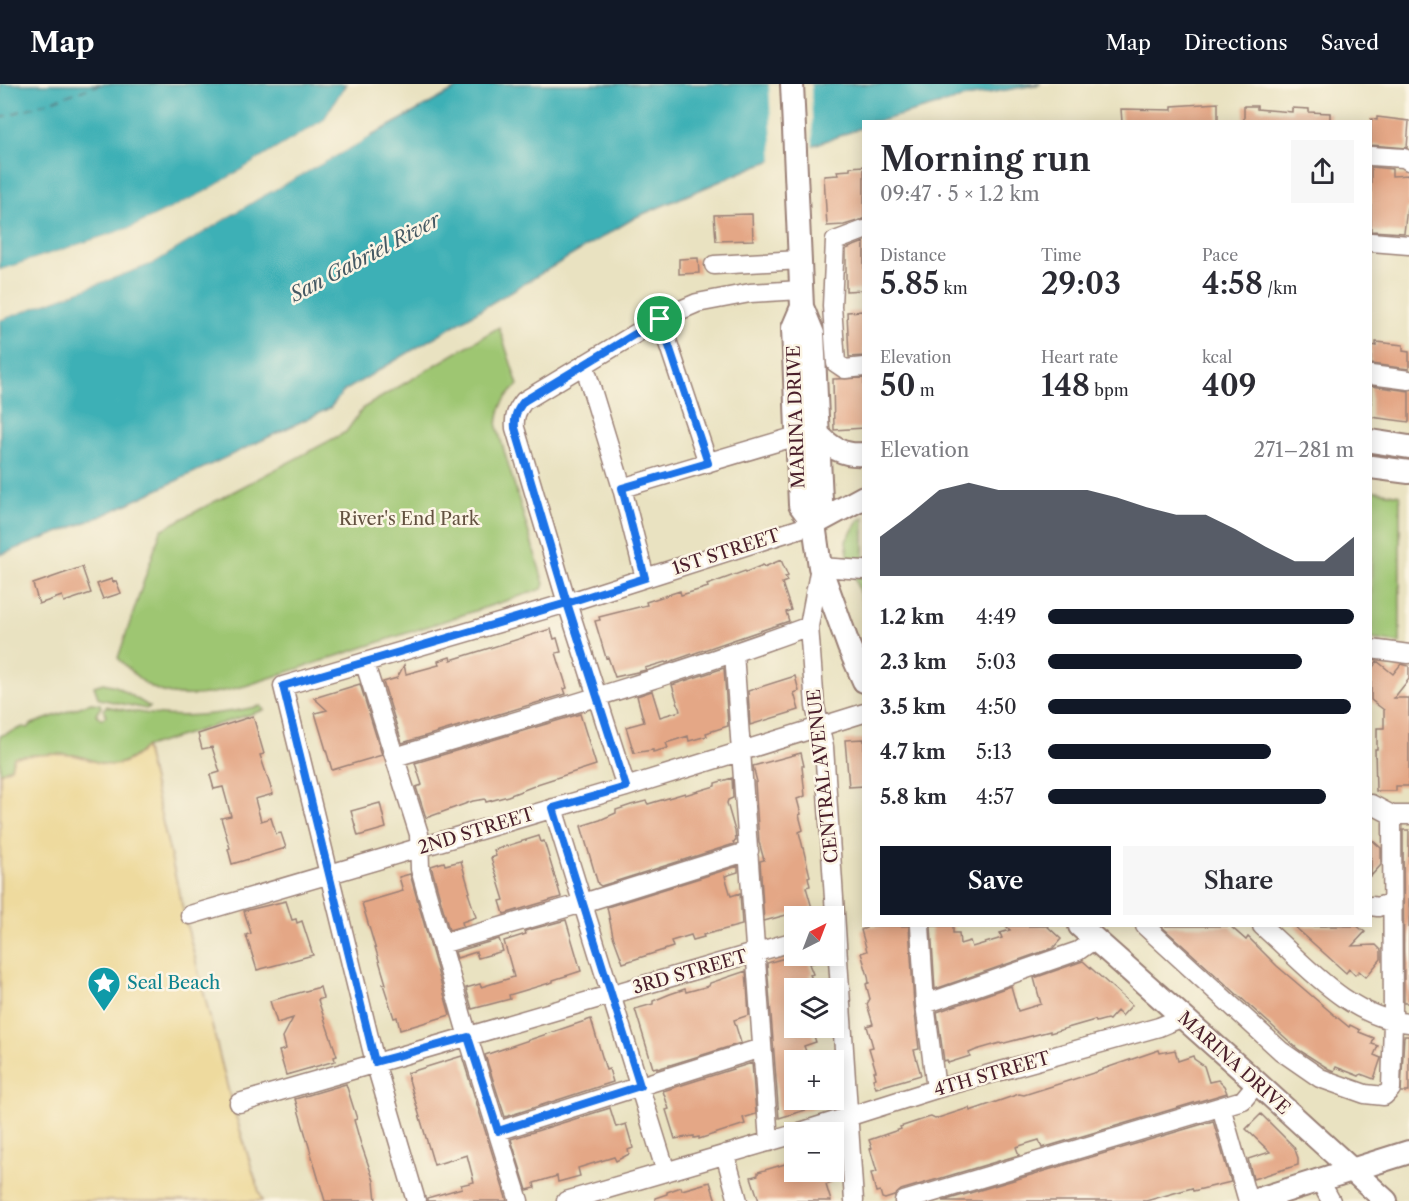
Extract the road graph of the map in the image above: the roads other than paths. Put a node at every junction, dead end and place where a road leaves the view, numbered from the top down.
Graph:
1 (792, 84) edge
2 (1372, 156) edge
3 (1409, 160) edge
4 (862, 231) edge
5 (1372, 242) edge
6 (1409, 245) edge
7 (800, 260) junction
8 (714, 265) dead end
9 (802, 299) junction
10 (832, 306) junction
11 (660, 319) junction
12 (584, 364) junction
13 (862, 367) edge
14 (1372, 375) edge
15 (1409, 380) edge
16 (807, 435) junction
17 (1372, 441) edge
18 (1409, 447) edge
19 (862, 454) edge
20 (708, 463) junction
21 (1372, 467) edge
22 (1409, 472) edge
23 (622, 488) junction
24 (861, 497) edge
25 (814, 524) junction
26 (820, 567) junction
27 (862, 570) edge
28 (645, 578) junction
29 (567, 603) junction
30 (809, 626) junction
31 (1372, 649) edge
32 (734, 653) junction
33 (1409, 654) edge
34 (365, 664) junction
35 (862, 677) edge
36 (598, 697) junction
37 (862, 714) edge
38 (819, 726) junction
39 (742, 752) junction
40 (395, 757) junction
41 (626, 787) junction
42 (1372, 804) edge
43 (553, 808) junction
44 (1400, 815) edge
45 (419, 848) junction
46 (749, 850) junction
47 (328, 875) junction
48 (1392, 902) junction
49 (583, 903) junction
50 (834, 906) edge
51 (1372, 906) edge
52 (190, 915) dead end
53 (920, 927) edge
54 (1146, 927) edge
55 (1263, 927) edge
56 (1087, 932) edge
57 (441, 944) junction
58 (784, 944) edge
59 (755, 952) junction
60 (839, 966) edge
61 (611, 994) junction
62 (925, 1004) junction
63 (1183, 1017) junction
64 (1401, 1023) edge
65 (468, 1037) junction
66 (761, 1048) junction
67 (375, 1062) junction
68 (1257, 1083) junction
69 (640, 1086) junction
70 (936, 1089) junction
71 (239, 1103) dead end
72 (1221, 1107) junction
73 (849, 1118) junction
74 (835, 1122) edge
75 (498, 1131) junction
76 (784, 1137) edge
77 (769, 1142) junction
78 (1409, 1152) edge
79 (725, 1154) junction
80 (1353, 1170) junction
81 (666, 1172) junction
82 (1320, 1181) junction
83 (1379, 1200) edge
84 (416, 1201) edge
85 (519, 1201) edge
86 (566, 1201) edge
87 (738, 1201) edge
88 (854, 1201) edge
89 (904, 1201) edge
90 (1248, 1201) edge
91 (1253, 1201) edge
92 (1331, 1201) edge

1 - 7 main road, MARINA DRIVE
2 - 3 street
4 - 10 street
5 - 6 street
7 - 8 street
7 - 9 main road, MARINA DRIVE
9 - 10 street
9 - 11 street
9 - 16 main road, MARINA DRIVE
10 - 13 street
11 - 12 street
11 - 20 street
12 - 23 street
12 - 29 street
14 - 15 street
16 - 19 main road
16 - 20 street
16 - 25 main road, MARINA DRIVE
17 - 18 main road
20 - 23 street
21 - 22 main road
23 - 28 street
24 - 25 main road, 1ST STREET
25 - 26 main road, MARINA DRIVE
25 - 28 street, 1ST STREET
26 - 27 street
26 - 30 street, CENTRAL AVENUE
26 - 35 main road, MARINA DRIVE
28 - 29 street, 1ST STREET
29 - 34 street, 1ST STREET
29 - 36 street
30 - 32 street
30 - 38 street, CENTRAL AVENUE
31 - 33 street
32 - 36 street
32 - 39 street
34 - 40 street
34 - 47 street, 1ST STREET
36 - 40 street
36 - 41 street
37 - 38 street, 2ND STREET
38 - 39 street, 2ND STREET
38 - 50 street, CENTRAL AVENUE
39 - 41 street, 2ND STREET
39 - 46 street
40 - 45 street
41 - 43 street, 2ND STREET
42 - 44 street
43 - 45 street, 2ND STREET
43 - 49 street
44 - 48 street
45 - 47 street, 2ND STREET
45 - 57 street
46 - 49 street
46 - 59 street
47 - 52 street, 2ND STREET
47 - 67 street
48 - 51 street
48 - 64 street
49 - 57 street
49 - 61 street
53 - 62 street
54 - 64 street
55 - 64 street
56 - 62 street
56 - 63 main road, MARINA DRIVE
57 - 65 street
58 - 59 street, 3RD STREET
59 - 61 street, 3RD STREET
59 - 66 street
60 - 73 street, CENTRAL AVENUE
61 - 65 street, 3RD STREET
61 - 69 street
62 - 70 street
63 - 68 main road, MARINA DRIVE
63 - 70 street, 4TH STREET
65 - 67 street, 3RD STREET
65 - 75 street
66 - 69 street
66 - 77 street
67 - 71 street, 3RD STREET
67 - 84 street
68 - 72 street
68 - 80 main road, MARINA DRIVE
69 - 75 street
69 - 81 street
70 - 73 street, 4TH STREET
72 - 89 street
72 - 90 street
73 - 74 street, 4TH STREET
73 - 88 street, CENTRAL AVENUE
75 - 85 street
76 - 77 street
77 - 79 street
78 - 80 main road
79 - 81 street
79 - 87 street
80 - 82 main road
80 - 83 main road, MARINA DRIVE
81 - 86 street
82 - 91 main road
82 - 92 street

